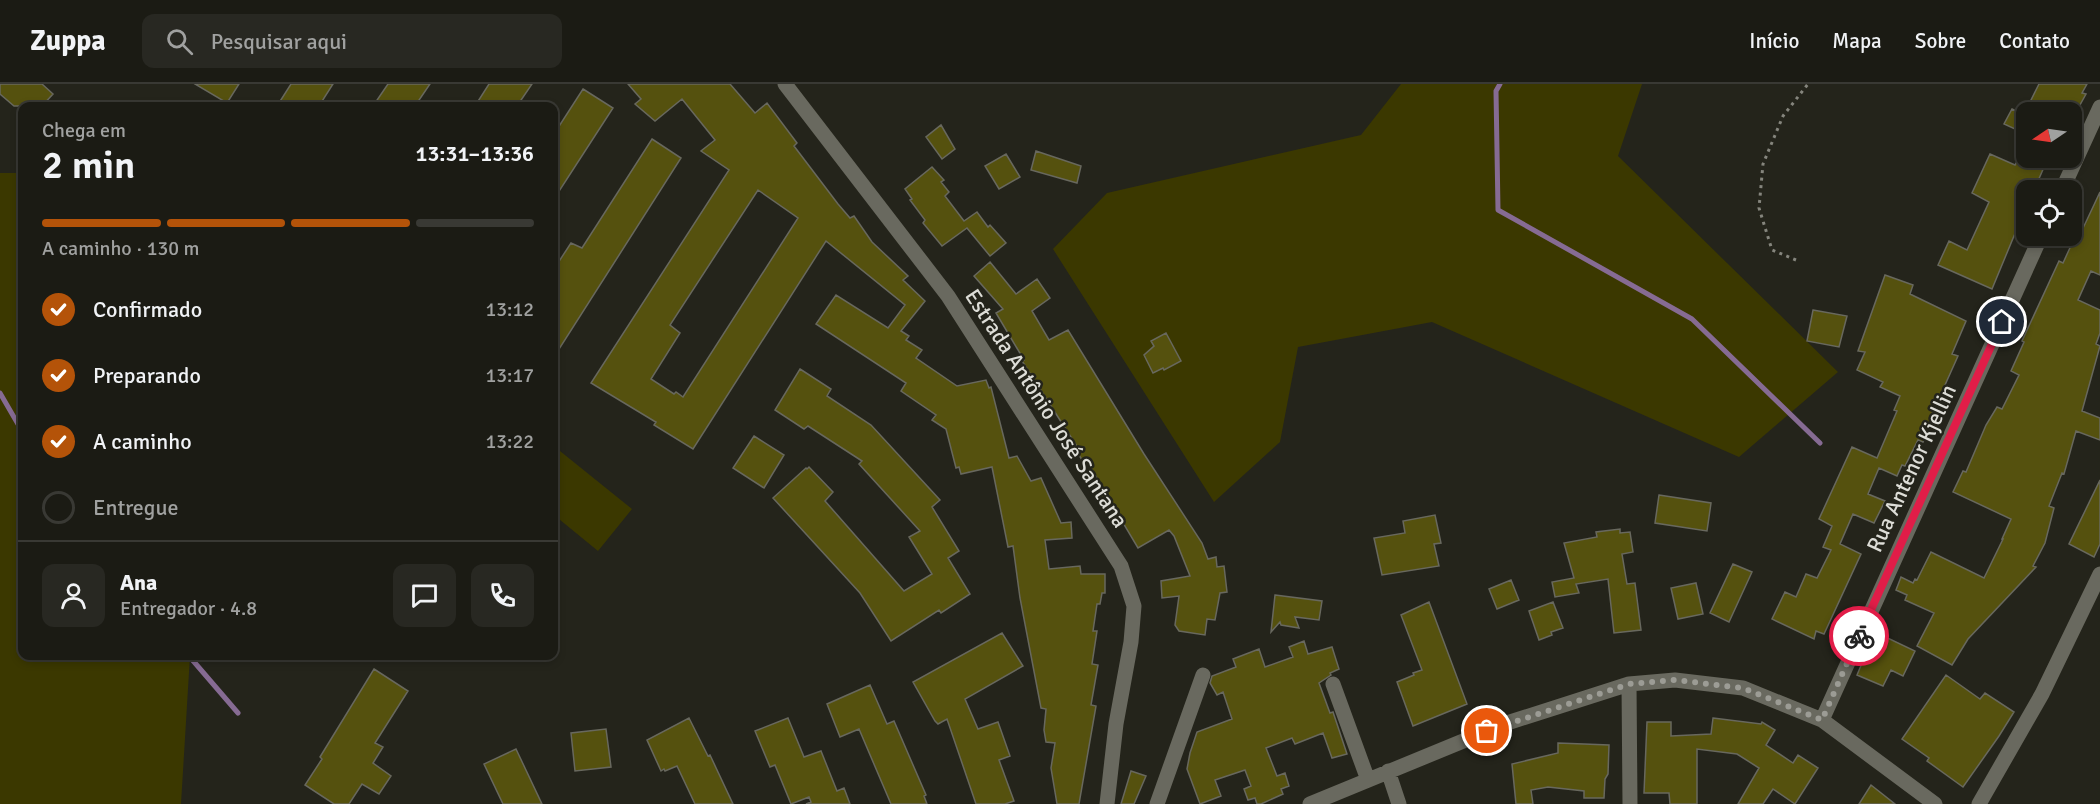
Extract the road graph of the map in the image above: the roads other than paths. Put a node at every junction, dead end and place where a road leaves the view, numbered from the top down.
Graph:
1 (785, 84) edge
2 (2100, 107) edge
3 (2067, 180) edge
4 (2037, 246) edge
5 (2100, 574) edge
6 (1203, 675) dead end
7 (1332, 684) dead end
8 (1629, 684) junction
9 (1822, 720) junction
10 (1388, 771) junction
11 (1368, 780) junction
12 (1107, 804) edge
13 (1157, 804) edge
14 (1310, 804) edge
15 (1399, 804) edge
16 (1630, 804) edge
17 (1935, 804) edge
18 (1979, 804) edge

1 - 12 street, Estrada Antônio José Santana
2 - 3 street
4 - 9 street, Rua Antenor Kjellin
5 - 18 street
6 - 13 street
7 - 11 street
8 - 9 street
8 - 10 street
8 - 16 street
9 - 17 street
10 - 11 street
10 - 15 street
11 - 14 street

